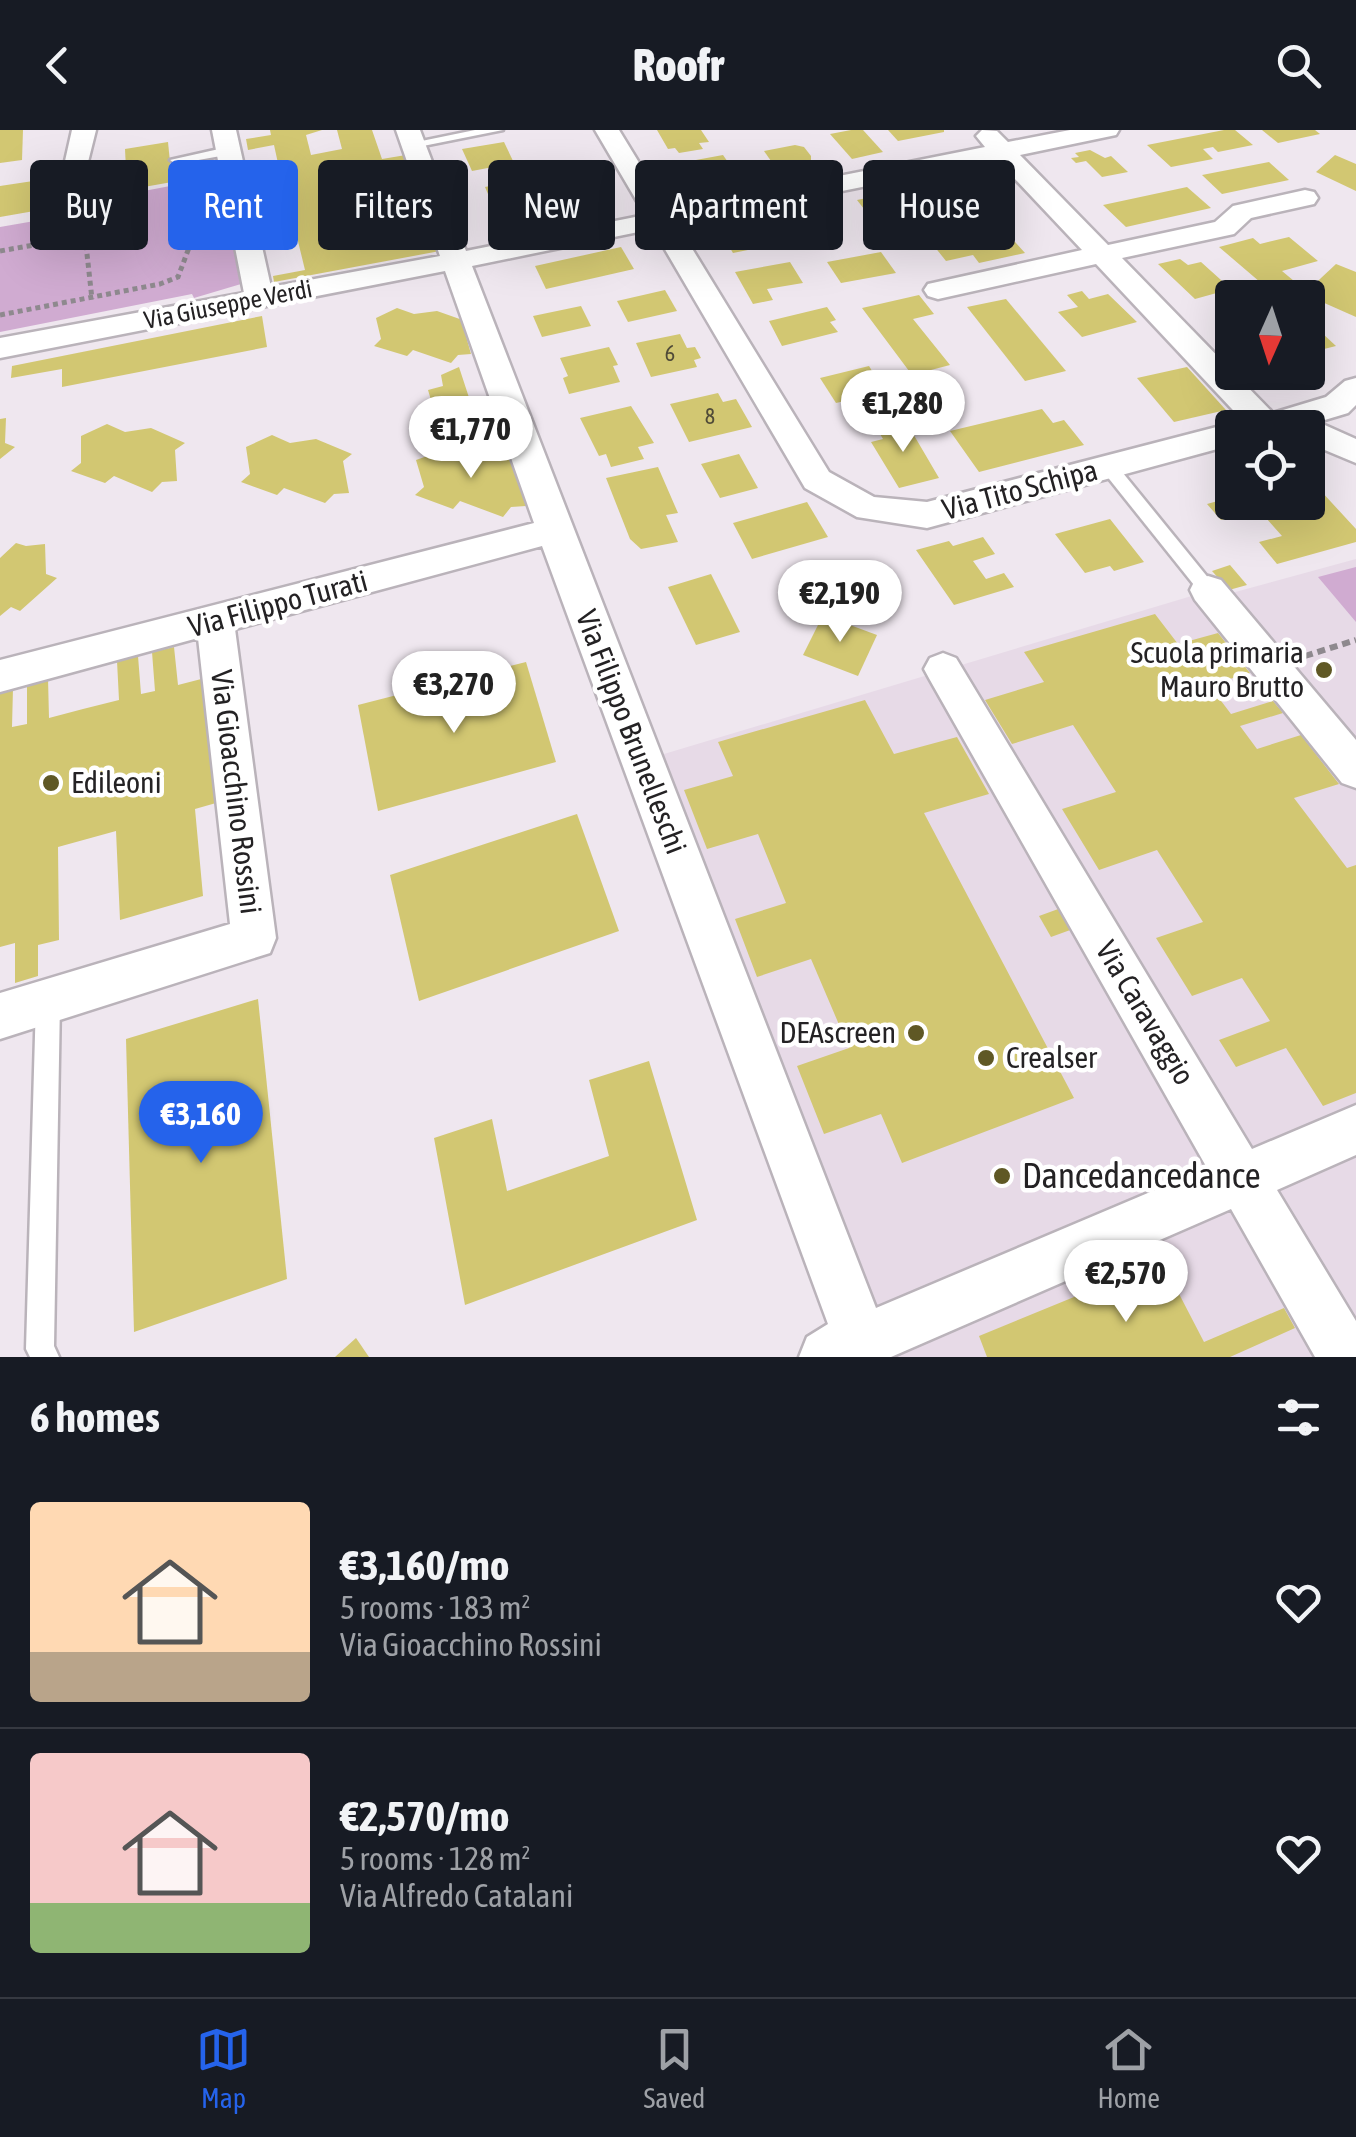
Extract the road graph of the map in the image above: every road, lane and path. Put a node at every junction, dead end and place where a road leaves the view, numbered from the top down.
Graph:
1 (84, 130) edge
2 (497, 130) edge
3 (607, 130) edge
4 (1107, 130) edge
5 (411, 137) edge
6 (992, 140) edge
7 (226, 141) edge
8 (78, 160) edge
9 (176, 160) dead end
10 (635, 175) edge
11 (843, 176) edge
12 (1304, 198) dead end
13 (635, 225) edge
14 (30, 246) edge
15 (87, 250) edge
16 (188, 250) edge
17 (249, 250) edge
18 (680, 250) edge
19 (0, 251) edge
20 (1102, 256) junction
21 (456, 261) junction
22 (938, 290) dead end
23 (92, 298) junction
24 (259, 298) junction
25 (0, 316) edge
26 (96, 329) junction
27 (0, 348) edge
28 (1356, 388) edge
29 (1268, 410) edge
30 (1323, 410) edge
31 (1215, 438) edge
32 (1325, 441) edge
33 (1356, 452) edge
34 (1108, 466) junction
35 (538, 535) junction
36 (1208, 590) joint
37 (214, 621) junction
38 (943, 670) dead end
39 (0, 676) edge
40 (1356, 770) edge
41 (48, 1002) junction
42 (0, 1016) edge
43 (1356, 1130) edge
44 (1243, 1178) junction
45 (848, 1349) edge
46 (45, 1357) edge
47 (1346, 1357) edge

1 - 8 street
2 - 5 lane
3 - 10 street, Via Tito Schipa
4 - 6 street, Via Giuseppe Verdi
5 - 21 street, Via Filippo Brunelleschi
6 - 11 street, Via Giuseppe Verdi
6 - 20 street
7 - 9 lane
12 - 20 street
13 - 21 street, Via Giuseppe Verdi
14 - 19 path
15 - 23 path
16 - 23 path
17 - 24 street
18 - 34 street, Via Tito Schipa
20 - 22 street
20 - 29 street
21 - 24 street, Via Giuseppe Verdi
21 - 35 street, Via Filippo Brunelleschi
23 - 25 path
23 - 26 path
24 - 26 street, Via Giuseppe Verdi
26 - 27 street, Via Giuseppe Verdi
28 - 30 street
31 - 34 street, Via Tito Schipa
32 - 33 street
34 - 36 lane
35 - 37 street, Via Filippo Turati
35 - 45 street, Via Filippo Brunelleschi
36 - 40 street
37 - 39 street, Via Filippo Turati
37 - 41 street, Via Gioacchino Rossini
38 - 44 street, Via Caravaggio
41 - 42 street, Via Gioacchino Rossini
41 - 46 lane
43 - 44 street
44 - 45 street
44 - 47 street, Via Caravaggio

